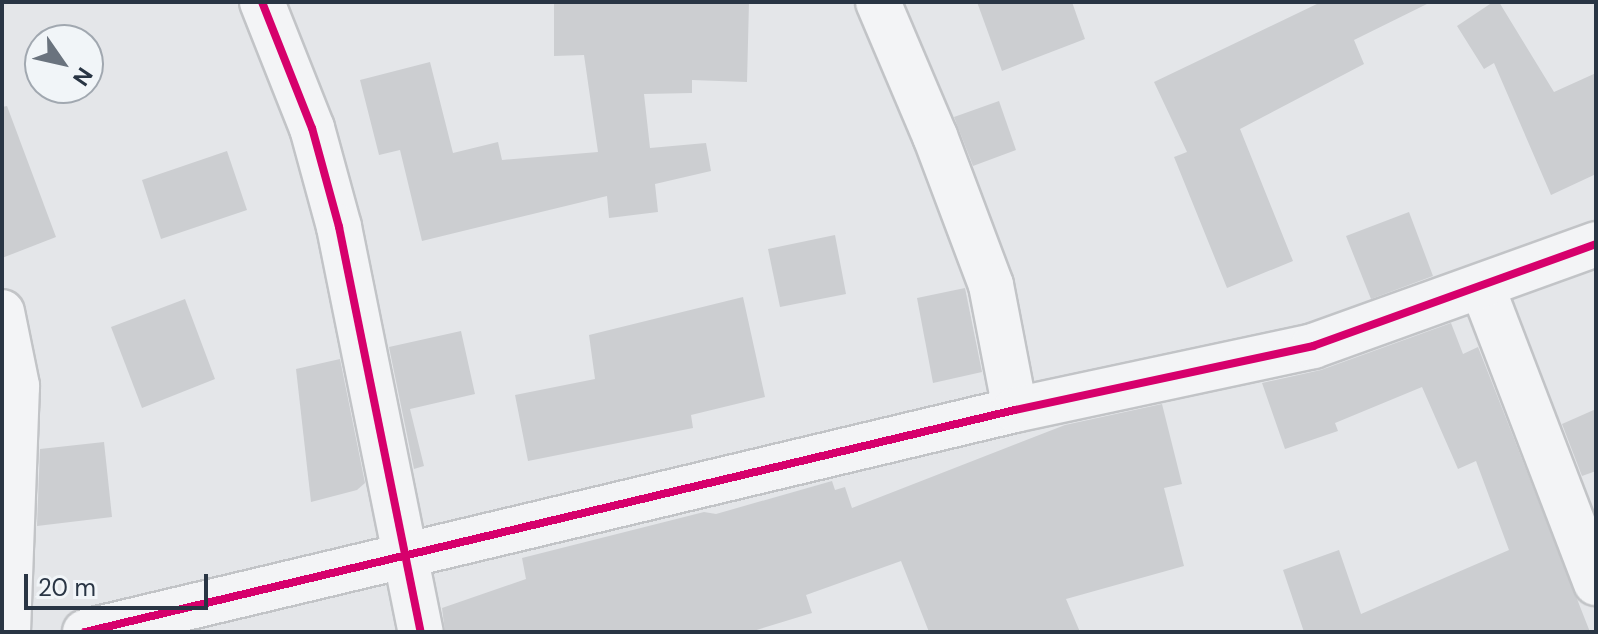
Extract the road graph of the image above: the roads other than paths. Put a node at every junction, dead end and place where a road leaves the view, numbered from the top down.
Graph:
1 (262, 2) edge
2 (878, 2) edge
3 (1596, 244) edge
4 (1483, 289) junction
5 (2, 312) edge
6 (1015, 410) junction
7 (404, 556) junction
8 (1596, 583) edge
9 (8, 632) edge
10 (85, 632) edge
11 (421, 632) edge

1 - 7 street
2 - 6 street
3 - 4 street
4 - 6 street
4 - 8 street
5 - 9 street
6 - 7 street
7 - 10 street
7 - 11 street

